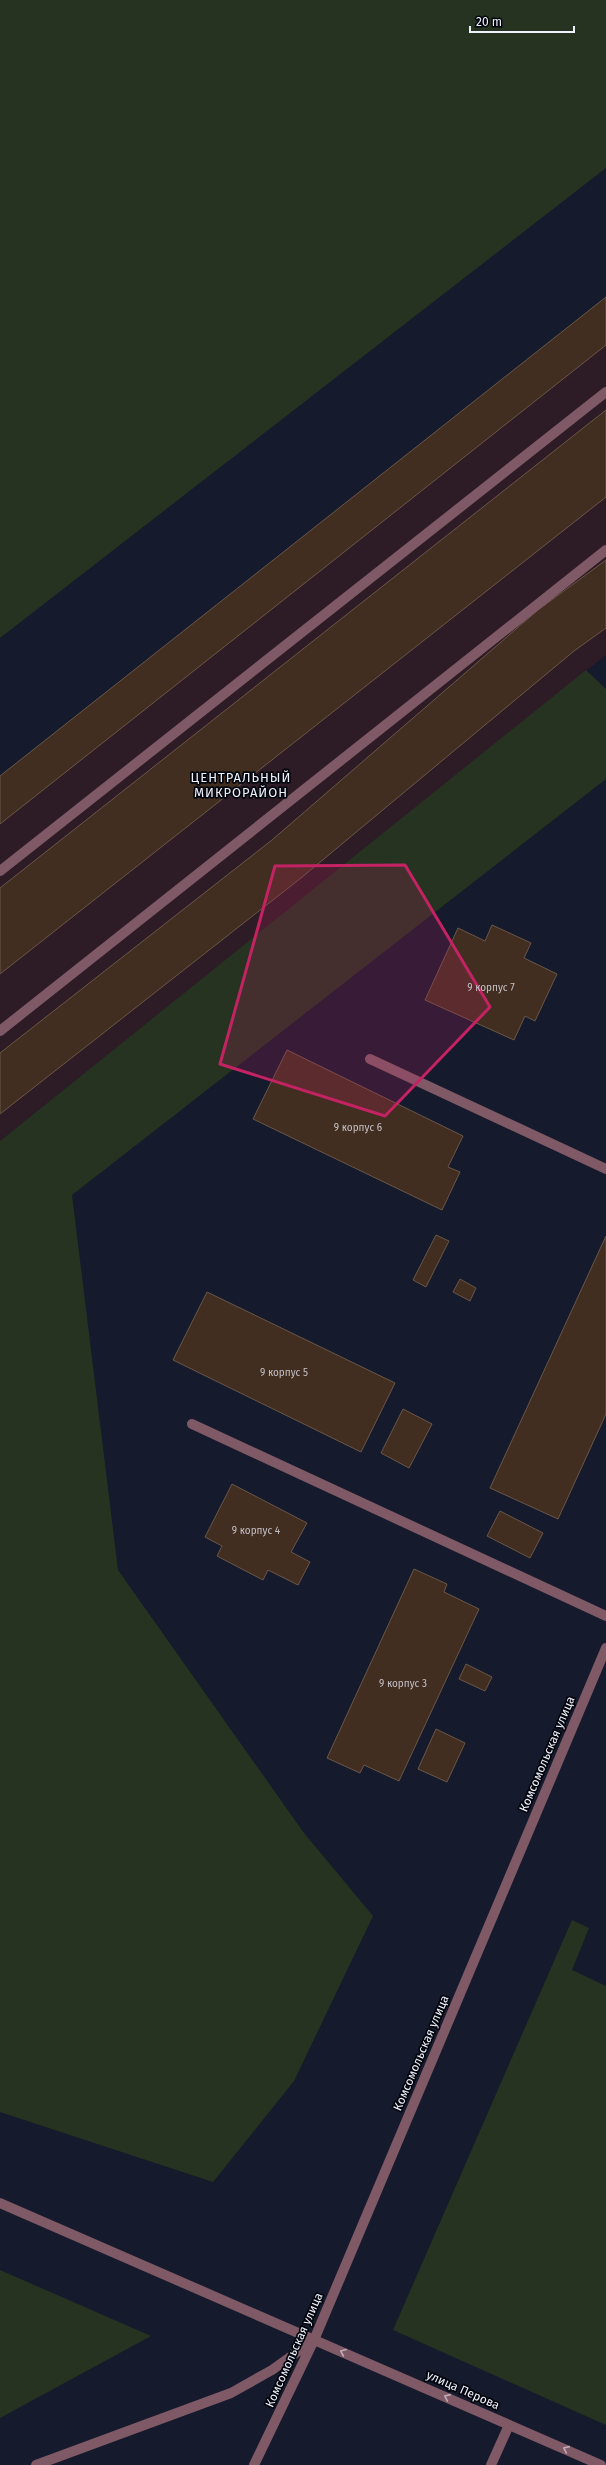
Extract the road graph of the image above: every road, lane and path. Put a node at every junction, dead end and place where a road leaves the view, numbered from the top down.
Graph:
1 (606, 392) edge
2 (606, 550) edge
3 (0, 871) edge
4 (0, 1031) edge
5 (370, 1059) dead end
6 (606, 1169) edge
7 (192, 1424) dead end
8 (606, 1616) edge
9 (606, 1648) edge
10 (0, 2203) edge
11 (314, 2340) junction
12 (509, 2425) junction
13 (36, 2465) edge
14 (254, 2465) edge
15 (491, 2465) edge
16 (602, 2465) edge

1 - 3 street
2 - 4 street
5 - 6 street
7 - 8 street
9 - 11 street, Комсомольская улица
10 - 11 street, улица Перова
12 -> 11 street, улица Перова
11 - 13 street
11 - 14 street, Комсомольская улица
12 - 15 street
16 -> 12 street, улица Перова

